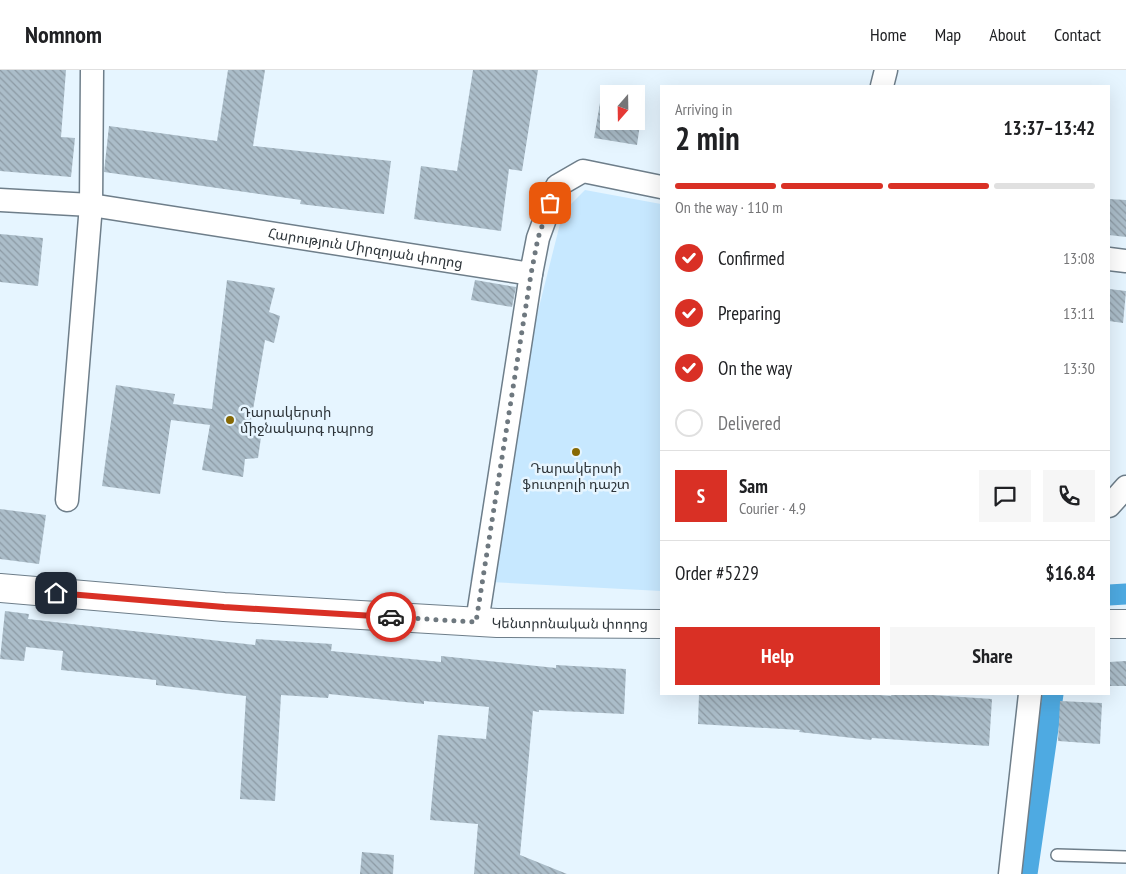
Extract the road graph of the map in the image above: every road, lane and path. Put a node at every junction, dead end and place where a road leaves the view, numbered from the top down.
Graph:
1 (92, 70) edge
2 (886, 70) edge
3 (882, 85) edge
4 (660, 187) edge
5 (0, 200) edge
6 (91, 205) junction
7 (1110, 259) edge
8 (1126, 261) edge
9 (531, 274) junction
10 (1126, 487) edge
11 (66, 500) dead end
12 (1110, 505) edge
13 (0, 588) edge
14 (476, 622) junction
15 (660, 624) edge
16 (1110, 624) edge
17 (1126, 624) edge
18 (1030, 695) edge
19 (1057, 855) dead end
20 (1126, 857) edge
21 (1010, 874) edge

1 - 6 street
2 - 3 street
4 - 9 street
5 - 6 street, Հարություն Միրզոյան փողոց
6 - 9 street, Հարություն Միրզոյան փողոց
6 - 11 street
7 - 8 street
9 - 14 street
10 - 12 street
13 - 14 main road, Կենտրոնական փողոց
14 - 15 main road, Կենտրոնական փողոց
16 - 17 main road
18 - 21 street
19 - 20 lane

